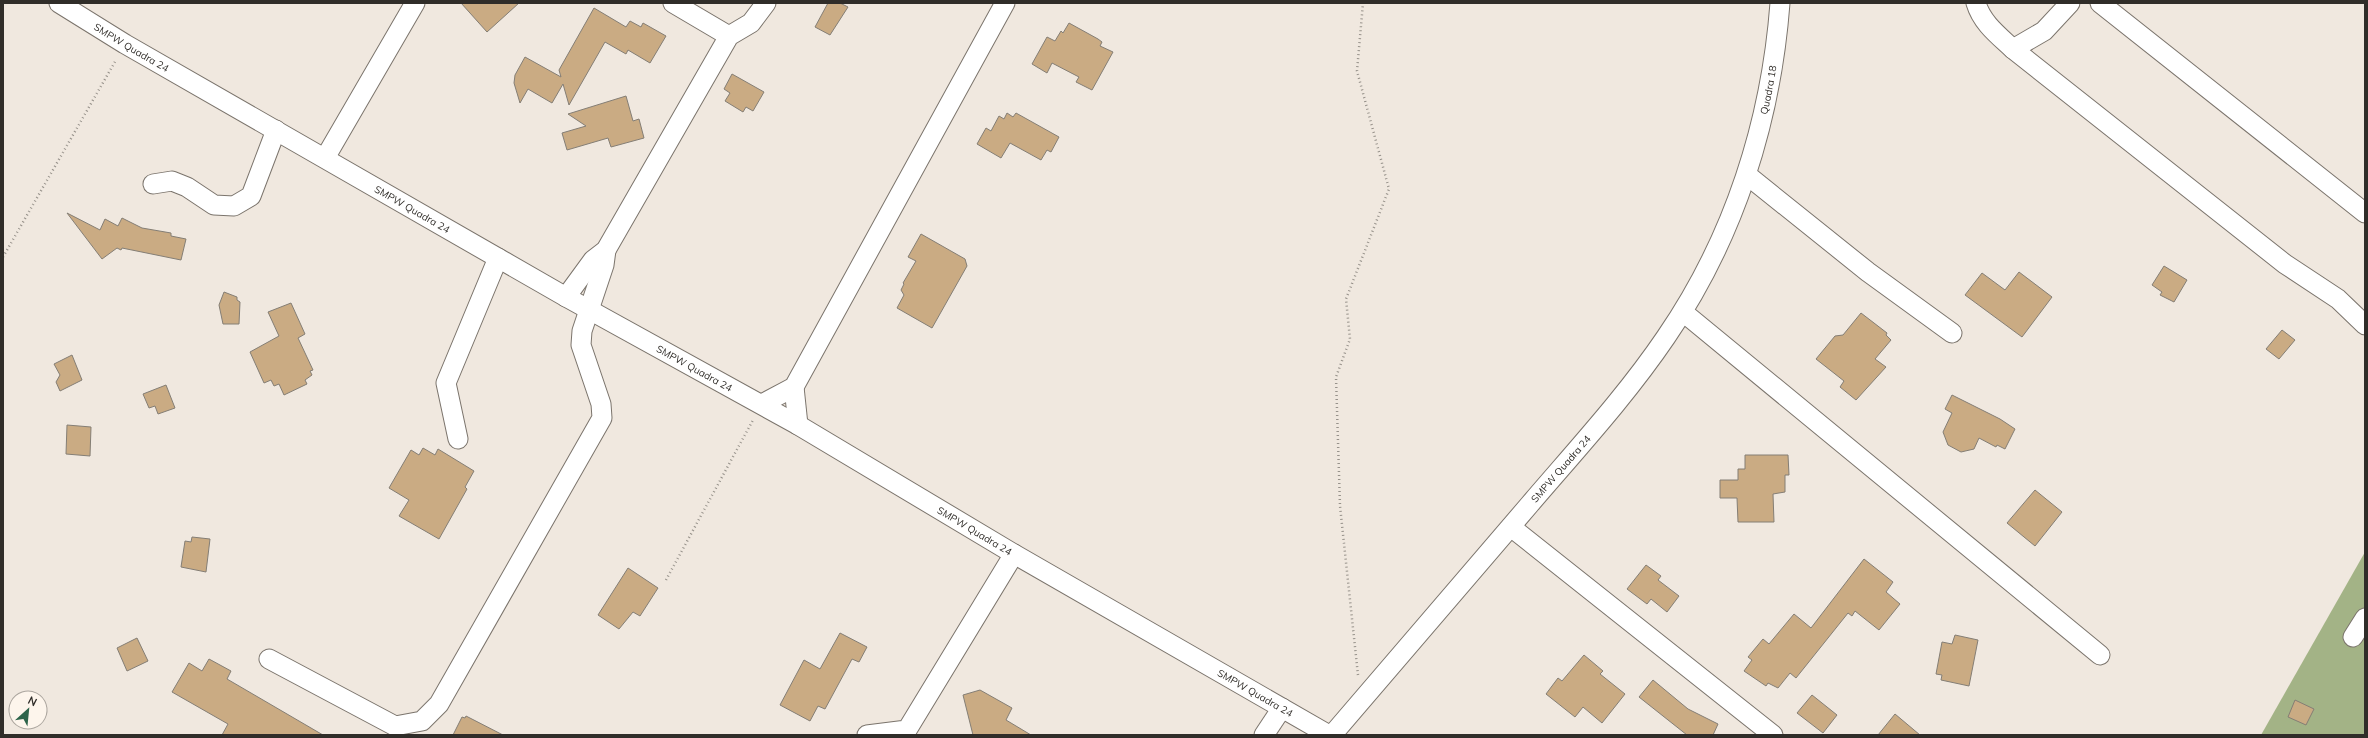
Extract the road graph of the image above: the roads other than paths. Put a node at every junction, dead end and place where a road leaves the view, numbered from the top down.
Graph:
1 (59, 3) edge
2 (415, 3) edge
3 (673, 3) edge
4 (766, 3) edge
5 (1005, 3) edge
6 (1780, 3) edge
7 (1976, 3) edge
8 (2070, 3) edge
9 (2100, 3) edge
10 (729, 36) junction
11 (2013, 49) junction
12 (276, 130) junction
13 (325, 158) junction
14 (1747, 176) junction
15 (153, 184) dead end
16 (2365, 213) edge
17 (606, 250) junction
18 (498, 258) junction
19 (566, 297) junction
20 (590, 311) junction
21 (1683, 312) junction
22 (2365, 325) edge
23 (1952, 333) dead end
24 (794, 387) junction
25 (762, 404) junction
26 (798, 425) junction
27 (458, 439) dead end
28 (1511, 526) junction
29 (1014, 554) junction
30 (2365, 618) edge
31 (2353, 637) dead end
32 (2100, 655) dead end
33 (269, 659) dead end
34 (1282, 708) junction
35 (867, 735) edge
36 (1264, 735) edge
37 (1329, 735) edge
38 (1332, 735) edge
39 (1773, 735) edge

1 - 12 street, SMPW Quadra 24
2 - 13 street
3 - 10 street
4 - 10 street
5 - 24 street
6 - 14 street, Quadra 18
7 - 11 street
8 - 11 street
9 - 16 street
10 - 17 street
11 - 22 street
12 - 13 street, SMPW Quadra 24
12 - 15 street
13 - 18 street, SMPW Quadra 24
14 - 21 street, SMPW Quadra 24
14 - 23 street
17 - 19 street
17 - 20 street
18 - 19 street, SMPW Quadra 24
18 - 27 street
19 - 20 street, SMPW Quadra 24
20 - 25 street, SMPW Quadra 24
20 - 33 street
21 - 28 street, SMPW Quadra 24
21 - 32 street
24 - 25 street
24 - 26 street
25 - 26 street, SMPW Quadra 24
26 - 29 street, SMPW Quadra 24
28 - 38 street, SMPW Quadra 24
28 - 39 street
29 - 34 street, SMPW Quadra 24
29 - 35 street
30 - 31 street
34 - 36 street
34 - 37 street, SMPW Quadra 24

